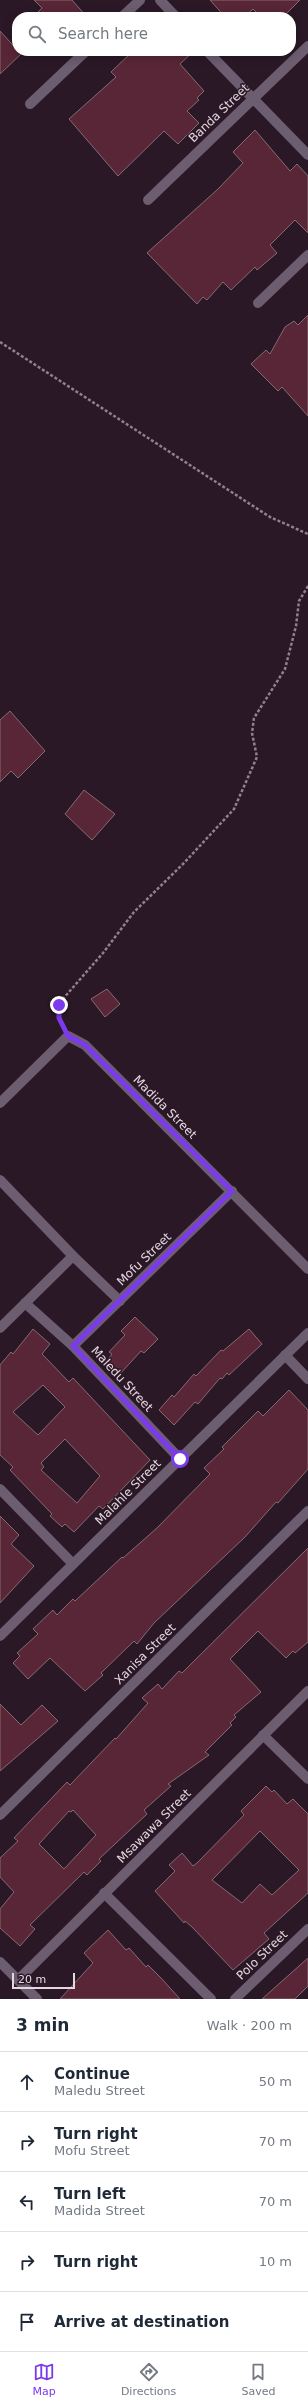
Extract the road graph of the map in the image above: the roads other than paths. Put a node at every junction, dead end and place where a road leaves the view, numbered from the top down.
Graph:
1 (140, 0) edge
2 (160, 0) edge
3 (127, 12) edge
4 (171, 12) edge
5 (308, 46) edge
6 (81, 56) edge
7 (212, 56) edge
8 (252, 99) junction
9 (30, 104) dead end
10 (308, 155) edge
11 (148, 200) dead end
12 (308, 255) edge
13 (258, 303) dead end
14 (0, 1103) edge
15 (0, 1180) edge
16 (232, 1191) junction
17 (73, 1256) junction
18 (308, 1269) edge
19 (120, 1301) junction
20 (25, 1303) junction
21 (0, 1328) edge
22 (308, 1333) edge
23 (73, 1346) junction
24 (285, 1355) junction
25 (308, 1378) edge
26 (180, 1459) junction
27 (0, 1490) edge
28 (308, 1511) edge
29 (73, 1564) junction
30 (0, 1636) edge
31 (308, 1691) edge
32 (263, 1735) junction
33 (308, 1779) edge
34 (0, 1815) edge
35 (104, 1893) junction
36 (308, 1929) edge
37 (0, 1962) edge
38 (18, 1980) junction
39 (36, 1999) edge
40 (211, 1999) edge
41 (235, 1999) edge

1 - 3 street
2 - 4 street
5 - 8 street, Banda Street
6 - 9 street
7 - 8 street
8 - 10 street
8 - 11 street, Banda Street
12 - 13 street
14 - 16 street, Madida Street
15 - 17 street
16 - 18 street, Madida Street
16 - 19 street, Mofu Street
17 - 19 street
17 - 20 street
19 - 23 street, Mofu Street
20 - 21 street
20 - 23 street, Maledu Street
22 - 24 street, Malahle Street
23 - 26 street, Maledu Street
24 - 25 street
24 - 26 street, Malahle Street
26 - 29 street, Malahle Street
27 - 29 street
28 - 34 street, Xanisa Street
29 - 30 street, Malahle Street
31 - 32 street, Msawawa Street
32 - 33 street
32 - 35 street, Msawawa Street
35 - 38 street, Msawawa Street
35 - 40 street
36 - 41 street, Polo Street
37 - 38 street
38 - 39 street

